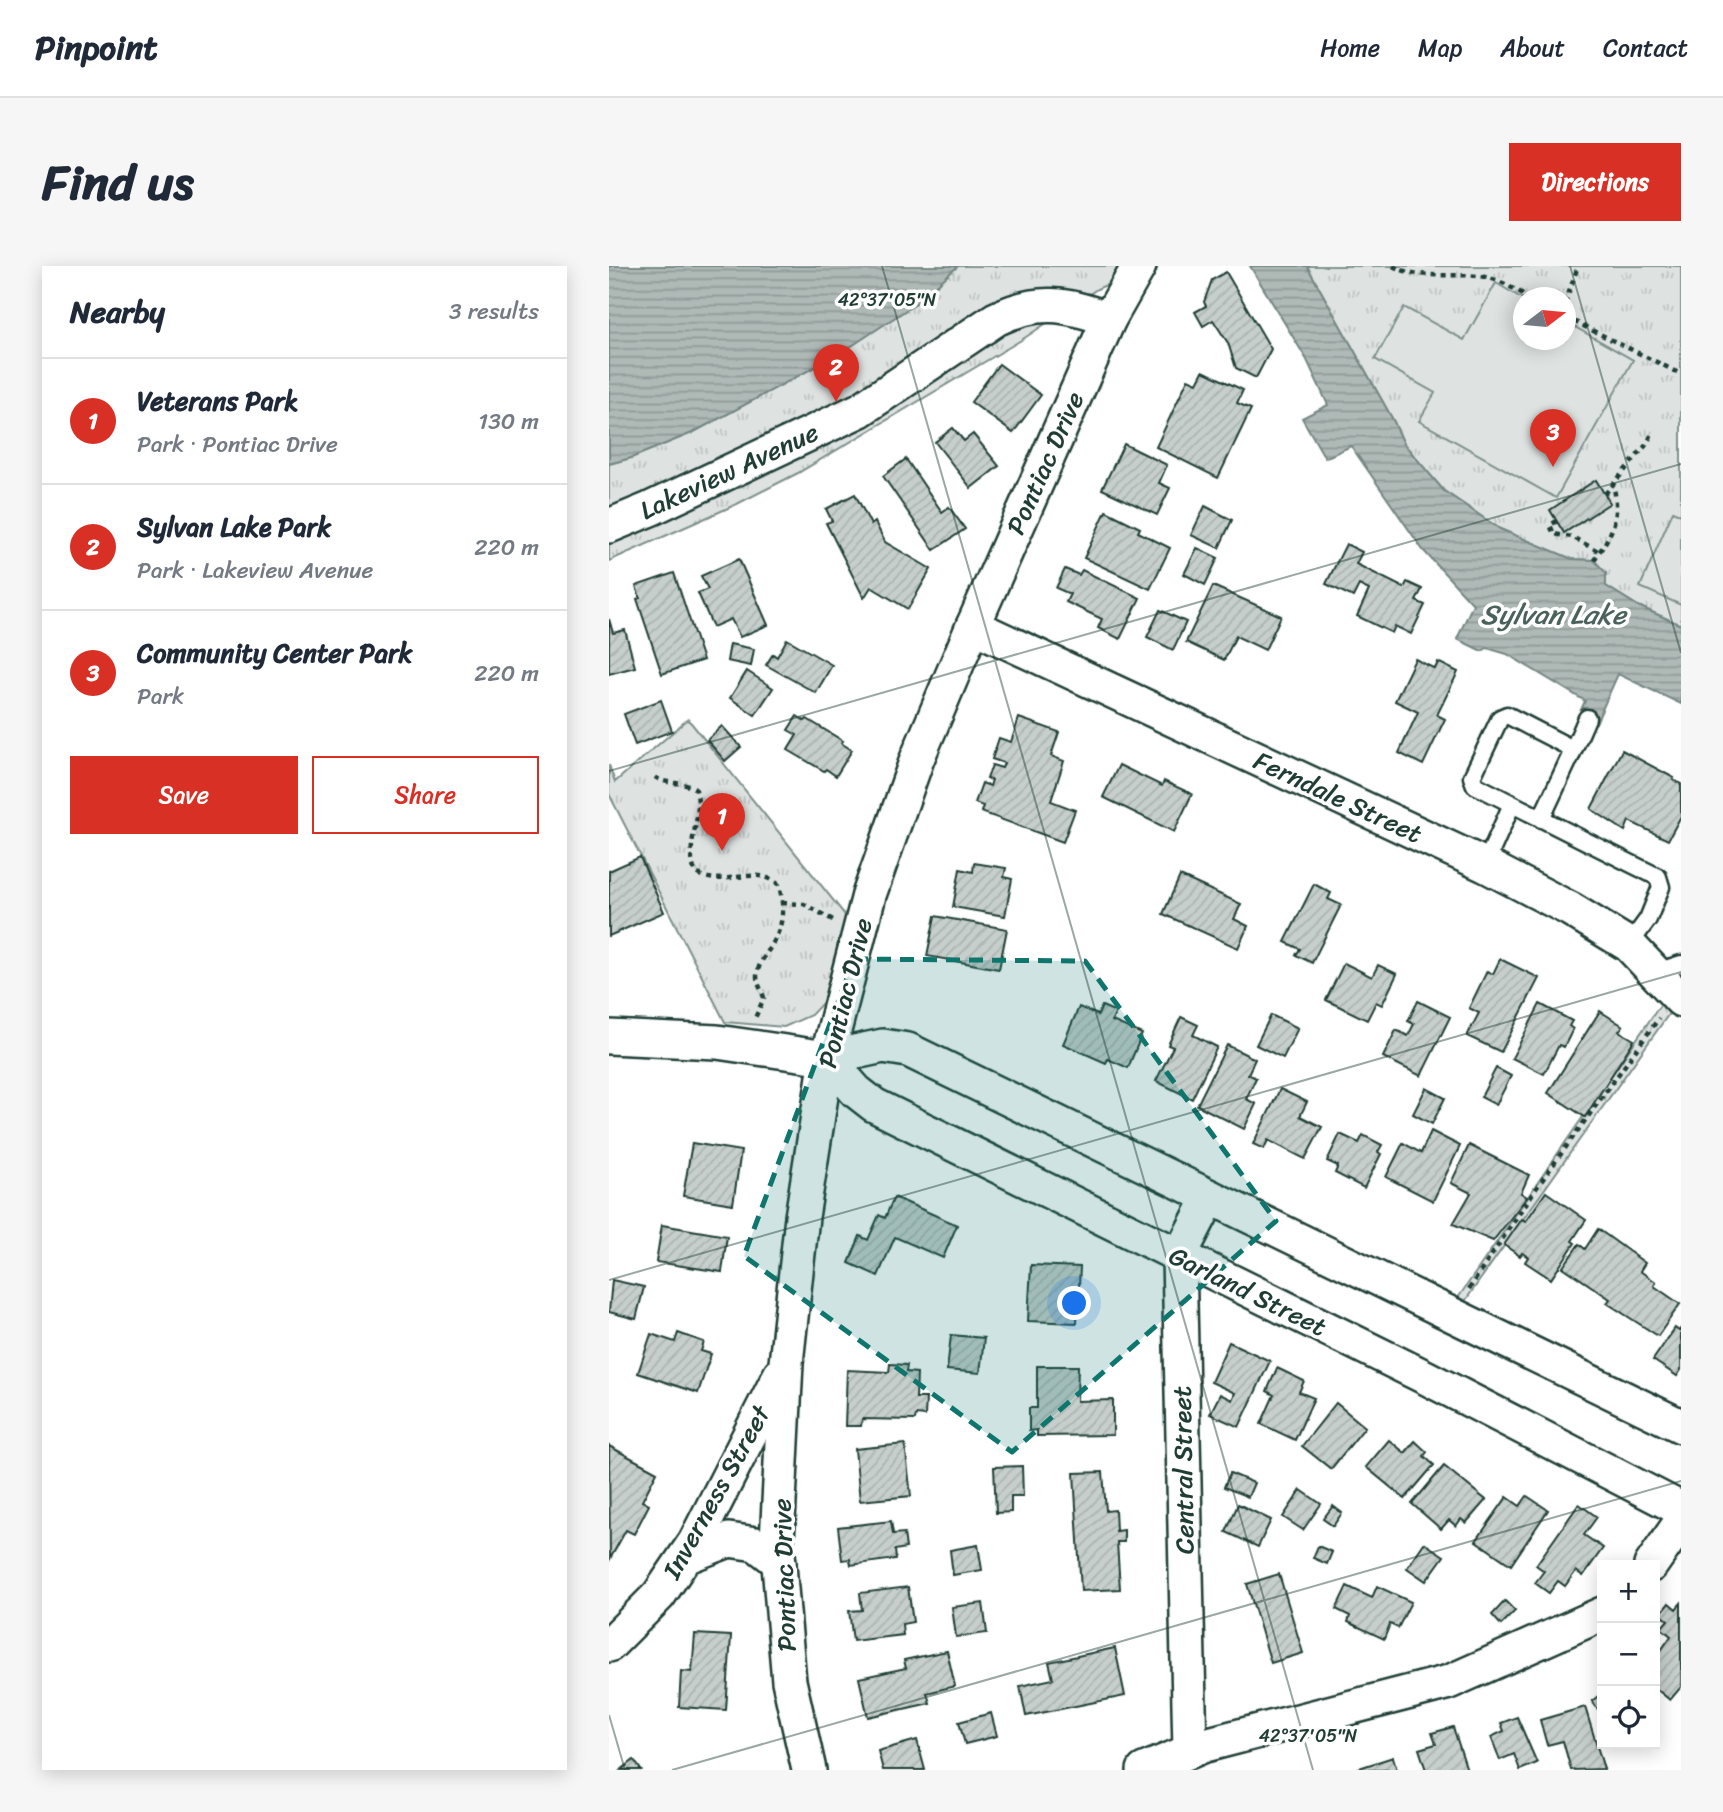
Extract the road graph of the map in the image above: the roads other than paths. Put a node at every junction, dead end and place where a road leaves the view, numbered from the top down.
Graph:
1 (1139, 266) edge
2 (1109, 319) junction
3 (609, 526) edge
4 (973, 626) junction
5 (1587, 718) dead end
6 (1571, 755) junction
7 (1512, 804) junction
8 (1541, 819) junction
9 (1485, 866) junction
10 (1629, 945) junction
11 (1674, 983) edge
12 (609, 1037) edge
13 (827, 1058) junction
14 (1210, 1196) junction
15 (1178, 1257) junction
16 (786, 1363) junction
17 (1681, 1426) edge
18 (1681, 1509) edge
19 (1681, 1522) edge
20 (685, 1558) junction
21 (1654, 1560) edge
22 (779, 1562) junction
23 (1597, 1616) edge
24 (609, 1645) edge
25 (1190, 1751) junction
26 (809, 1770) edge
27 (1144, 1770) edge

1 - 2 street, Pontiac Drive
2 - 3 street, Lakeview Avenue
2 - 4 street, Pontiac Drive
4 - 9 street, Ferndale Street
4 - 13 street, Pontiac Drive
5 - 6 lane
6 - 7 lane
6 - 8 lane
7 - 8 lane
7 - 9 lane
8 - 10 lane
9 - 10 street, Ferndale Street
10 - 11 street, Ferndale Street
12 - 13 street
13 - 14 street
13 - 15 street, Garland Street
13 - 16 street, Pontiac Drive
14 - 15 street, Central Street
14 - 17 street
15 - 18 street, Garland Street
15 - 25 street, Central Street
16 - 20 street, Inverness Street
16 - 22 street, Pontiac Drive
19 - 21 street
20 - 22 street
20 - 24 street, Inverness Street
22 - 26 street, Pontiac Drive
23 - 25 street
25 - 27 street

